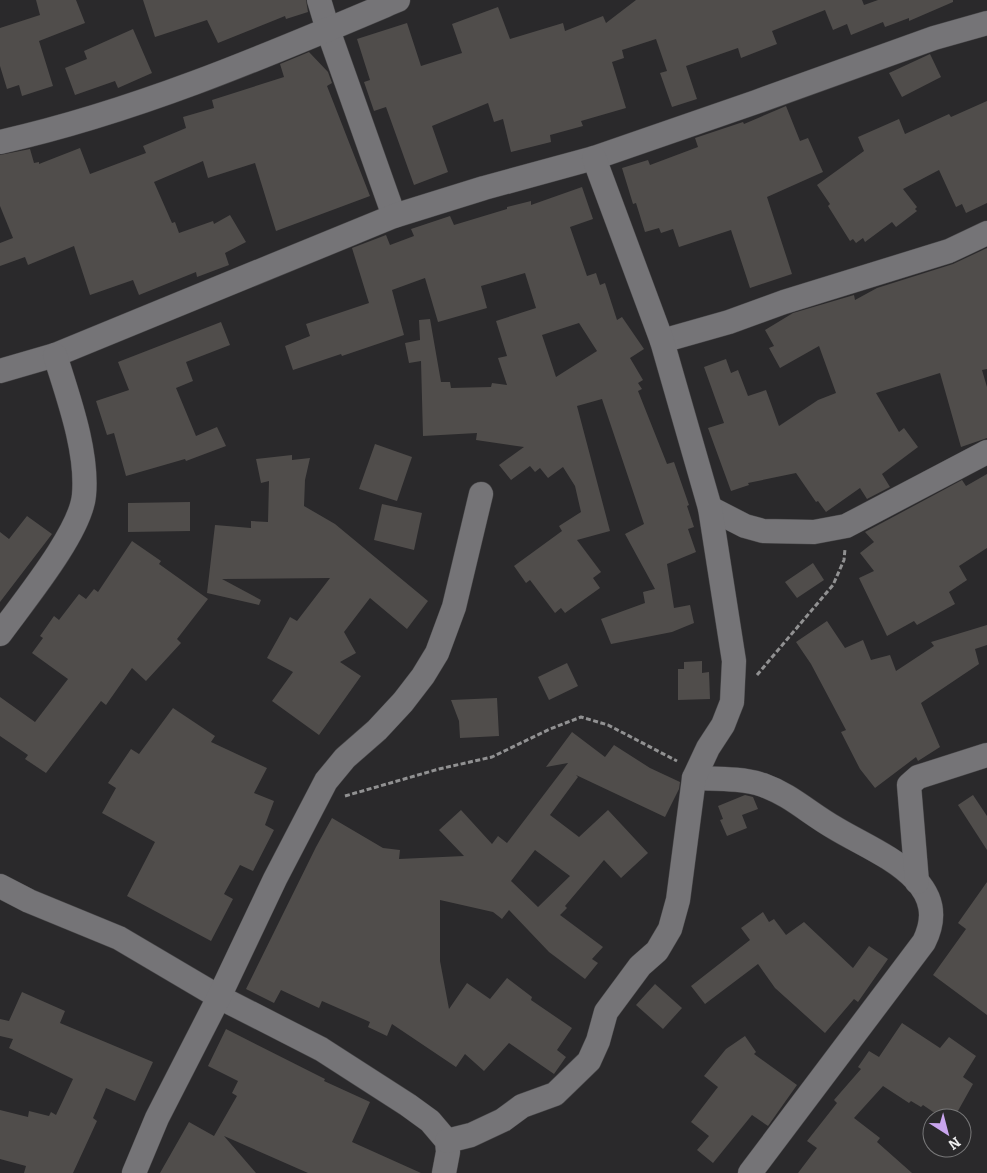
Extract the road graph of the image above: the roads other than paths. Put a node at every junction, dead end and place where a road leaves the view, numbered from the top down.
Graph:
1 (319, 0) edge
2 (398, 0) edge
3 (987, 23) edge
4 (328, 30) junction
5 (0, 142) edge
6 (594, 158) junction
7 (394, 216) junction
8 (987, 233) edge
9 (662, 341) junction
10 (55, 355) junction
11 (0, 371) edge
12 (987, 452) edge
13 (481, 494) dead end
14 (710, 508) junction
15 (0, 634) edge
16 (987, 755) edge
17 (697, 773) junction
18 (917, 882) junction
19 (0, 886) edge
20 (219, 997) junction
21 (448, 1162) edge
22 (134, 1173) edge
23 (750, 1173) edge

1 - 4 street
2 - 4 street
3 - 6 street
4 - 5 street
4 - 7 street
6 - 7 street
6 - 9 street
7 - 10 street
8 - 9 street
9 - 14 street
10 - 11 street
10 - 15 street
12 - 14 street
13 - 20 street
14 - 17 street
16 - 18 street
17 - 18 street
17 - 21 street
18 - 23 street
19 - 20 street
20 - 21 street
20 - 22 street

